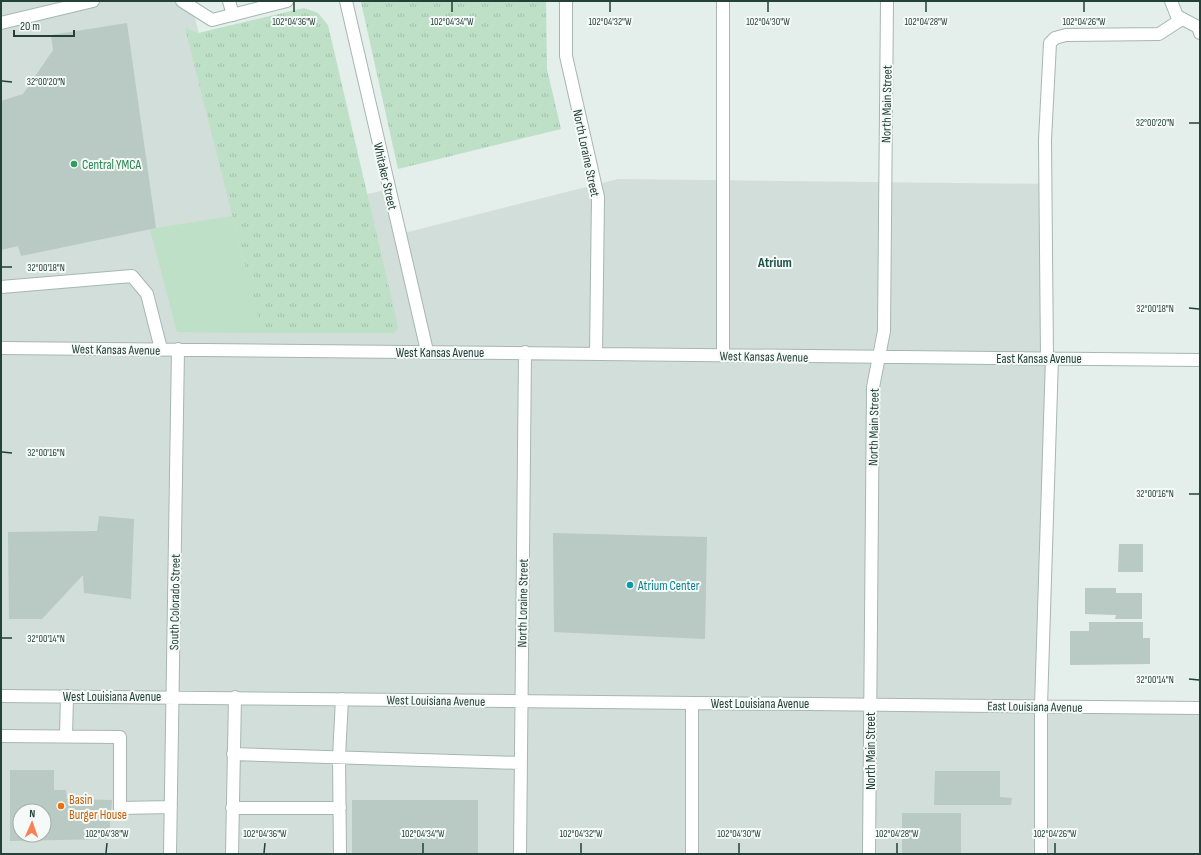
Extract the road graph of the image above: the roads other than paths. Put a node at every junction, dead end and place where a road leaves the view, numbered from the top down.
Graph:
1 (93, 1) edge
2 (229, 1) edge
3 (287, 1) edge
4 (346, 1) edge
5 (566, 1) edge
6 (723, 1) edge
7 (887, 1) edge
8 (1171, 1) edge
9 (186, 2) edge
10 (232, 15) junction
11 (1182, 19) junction
12 (1, 23) edge
13 (1199, 29) edge
14 (1, 287) edge
15 (1, 348) edge
16 (161, 349) junction
17 (178, 349) junction
18 (427, 352) junction
19 (525, 352) junction
20 (596, 354) junction
21 (723, 355) junction
22 (878, 357) junction
23 (1050, 358) junction
24 (1200, 360) edge
25 (1, 696) edge
26 (67, 696) junction
27 (172, 696) junction
28 (235, 697) junction
29 (342, 699) junction
30 (521, 701) junction
31 (692, 703) junction
32 (871, 704) junction
33 (1041, 706) junction
34 (1200, 708) edge
35 (1, 736) edge
36 (66, 736) junction
37 (233, 754) junction
38 (339, 757) junction
39 (521, 763) junction
40 (171, 806) junction
41 (232, 808) junction
42 (340, 808) junction
43 (170, 854) edge
44 (232, 854) edge
45 (340, 854) edge
46 (520, 854) edge
47 (692, 854) edge
48 (869, 854) edge
49 (1041, 854) edge

1 - 12 street
2 - 10 street
3 - 10 street
4 - 18 street, Whitaker Street
5 - 20 street, North Loraine Street
6 - 21 street
7 - 22 street, North Main Street
8 - 11 street
9 - 10 street
11 - 13 street
11 - 23 street
14 - 16 street
15 - 16 street, West Kansas Avenue
16 - 17 street, West Kansas Avenue
17 - 18 street, West Kansas Avenue
17 - 27 street, South Colorado Street
18 - 19 street, West Kansas Avenue
19 - 20 street, West Kansas Avenue
19 - 30 street, North Loraine Street
20 - 21 street, West Kansas Avenue
21 - 22 street, West Kansas Avenue
22 - 23 street, East Kansas Avenue
22 - 32 street, North Main Street
23 - 24 street, East Kansas Avenue
23 - 33 street
25 - 26 street, West Louisiana Avenue
26 - 27 street, West Louisiana Avenue
26 - 36 street
27 - 28 street, West Louisiana Avenue
27 - 40 street, South Colorado Street
28 - 29 street, West Louisiana Avenue
28 - 37 street
29 - 30 street, West Louisiana Avenue
29 - 38 street
30 - 31 street, West Louisiana Avenue
30 - 39 street, North Loraine Street
31 - 32 street, West Louisiana Avenue
31 - 47 street
32 - 33 street, East Louisiana Avenue
32 - 48 street, North Main Street
33 - 34 street, East Louisiana Avenue
33 - 49 street
35 - 36 street
36 - 40 street
37 - 38 street
37 - 41 street
38 - 39 street
38 - 42 street
39 - 46 street, North Loraine Street
40 - 43 street, South Colorado Street
41 - 42 street
41 - 44 street
42 - 45 street

